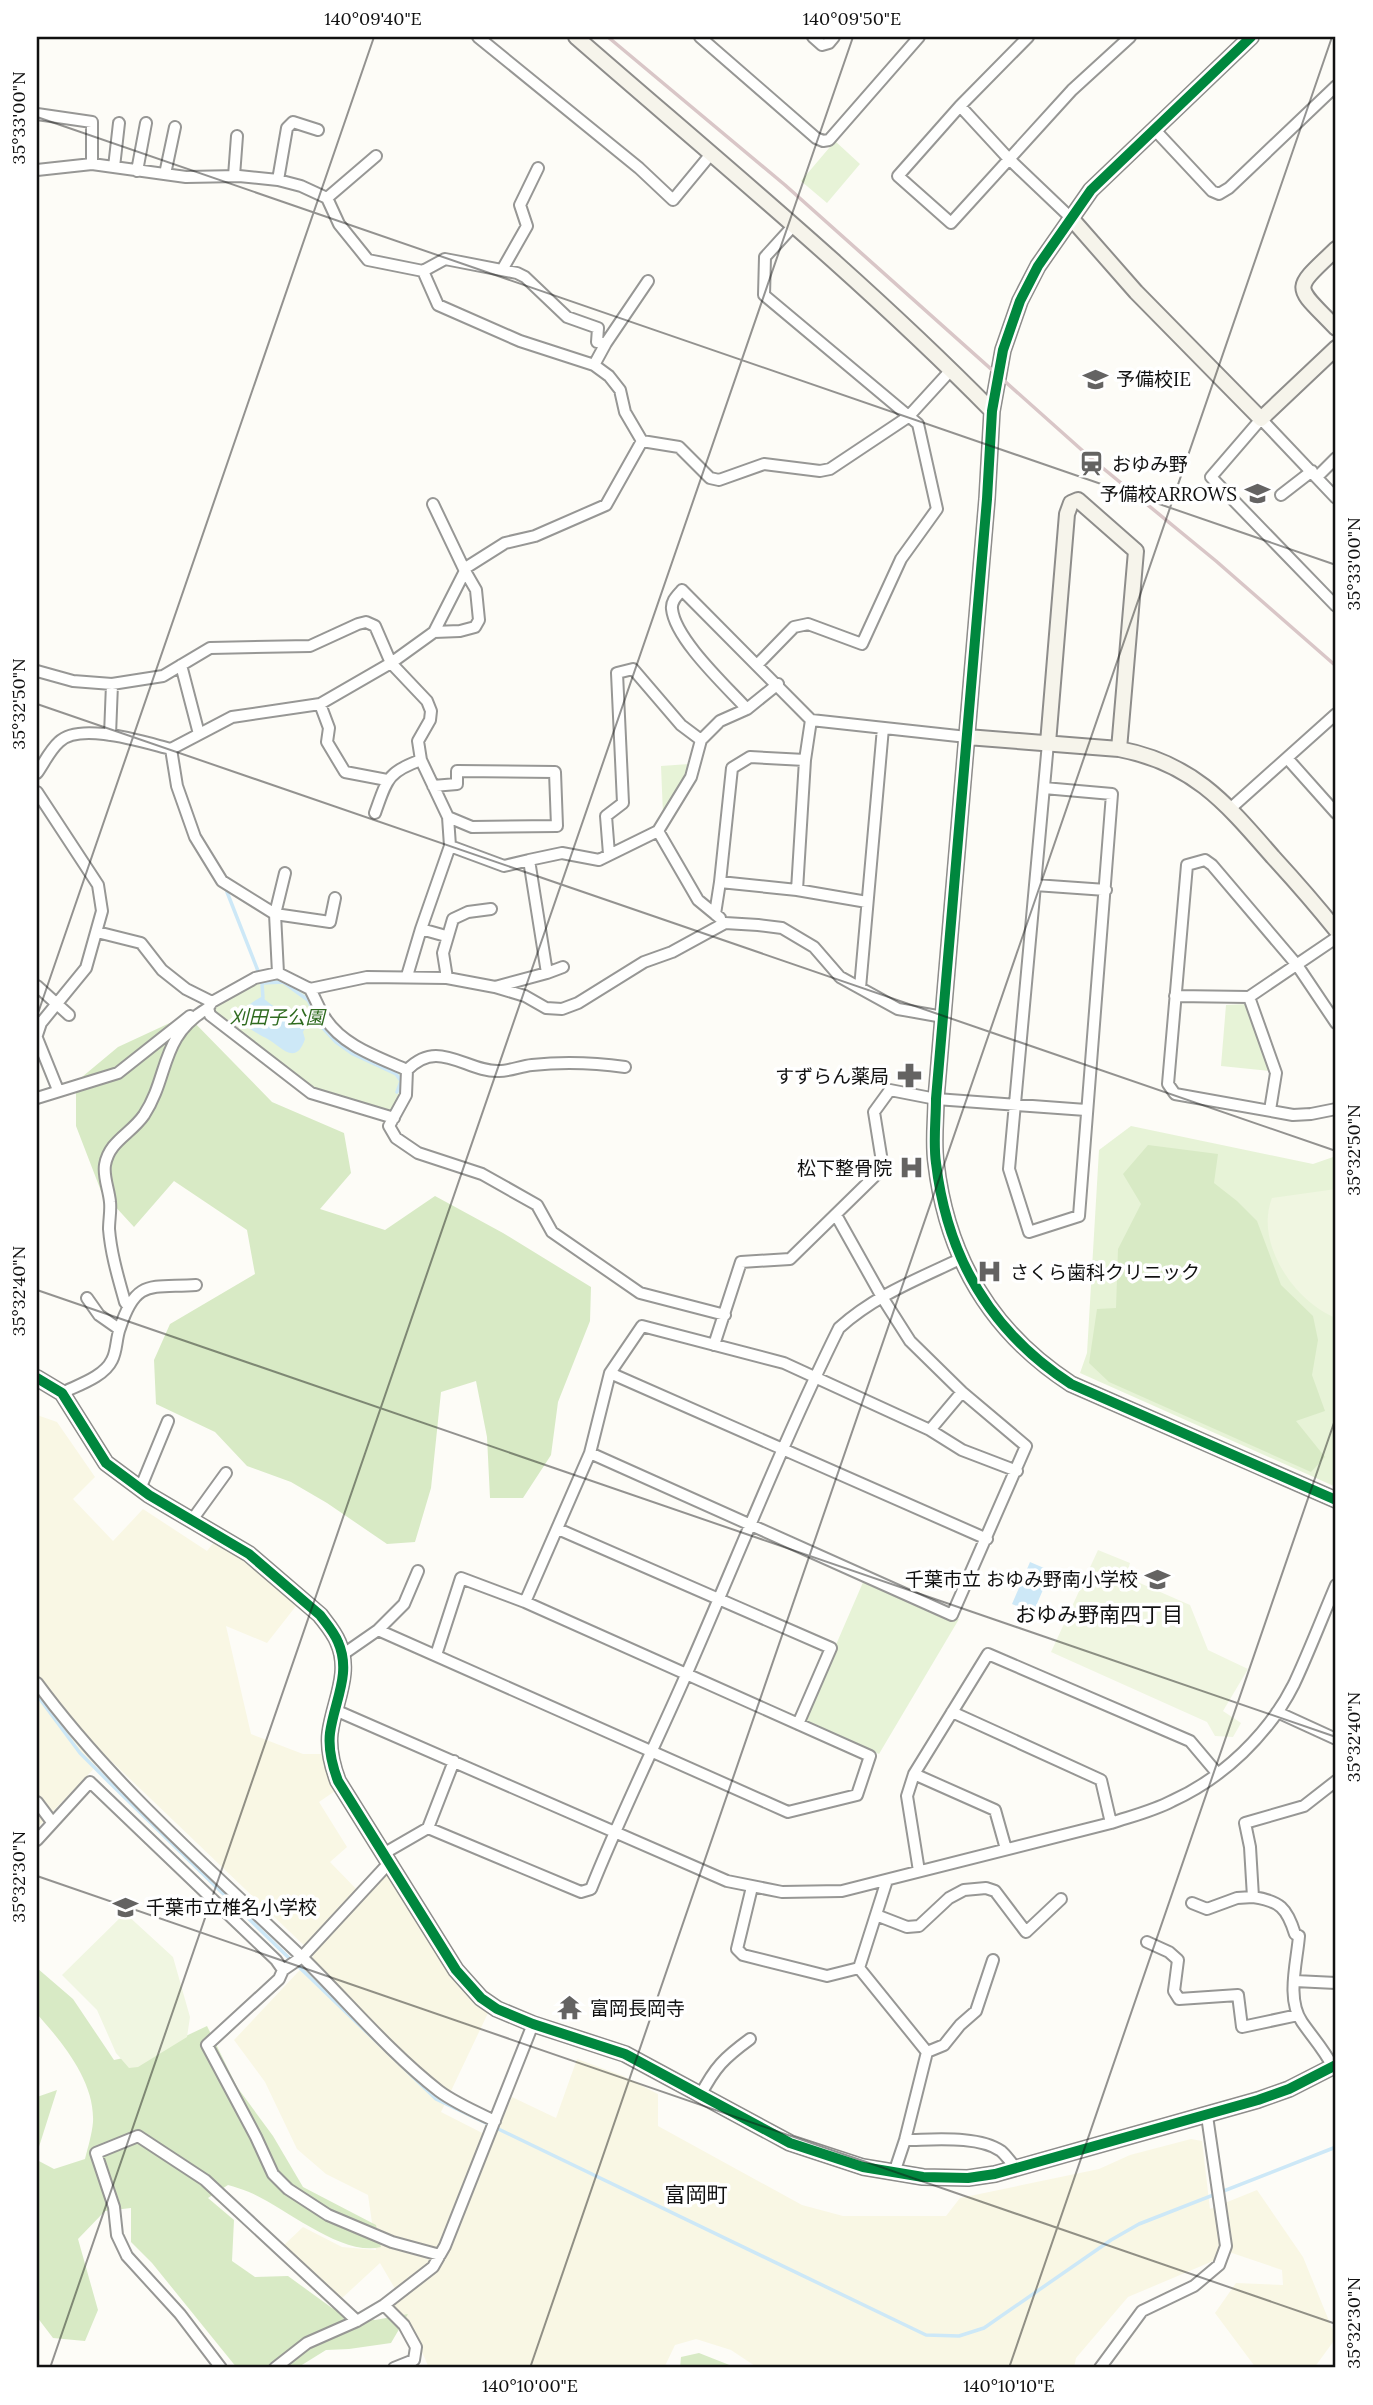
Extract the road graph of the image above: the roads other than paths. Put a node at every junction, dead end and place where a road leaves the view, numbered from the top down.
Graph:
1 (478, 37) edge
2 (576, 37) edge
3 (699, 37) edge
4 (813, 37) edge
5 (834, 37) edge
6 (919, 37) edge
7 (1028, 37) edge
8 (1130, 37) edge
9 (1251, 37) edge
10 (1336, 86) edge
11 (960, 106) junction
12 (37, 114) edge
13 (119, 123) dead end
14 (146, 123) dead end
15 (175, 127) dead end
16 (1154, 129) junction
17 (318, 130) dead end
18 (237, 136) dead end
19 (711, 154) junction
20 (376, 156) dead end
21 (1008, 158) junction
22 (92, 164) junction
23 (114, 167) junction
24 (538, 168) dead end
25 (37, 170) edge
26 (137, 170) junction
27 (165, 174) junction
28 (234, 176) junction
29 (278, 180) junction
30 (327, 198) junction
31 (1071, 218) junction
32 (794, 226) junction
33 (1336, 249) edge
34 (502, 270) junction
35 (423, 271) junction
36 (648, 281) dead end
37 (1336, 328) edge
38 (606, 343) junction
39 (1336, 348) edge
40 (594, 365) junction
41 (951, 370) junction
42 (992, 411) junction
43 (908, 417) junction
44 (1261, 419) junction
45 (642, 441) junction
46 (1336, 458) edge
47 (1315, 474) junction
48 (1281, 495) dead end
49 (1336, 498) edge
50 (433, 504) dead end
51 (465, 572) junction
52 (1336, 606) edge
53 (433, 632) junction
54 (391, 663) junction
55 (758, 664) junction
56 (181, 665) junction
57 (37, 671) edge
58 (111, 684) junction
59 (778, 684) junction
60 (320, 704) junction
61 (747, 709) junction
62 (1336, 714) edge
63 (811, 720) junction
64 (884, 728) junction
65 (199, 734) junction
66 (110, 735) junction
67 (967, 737) junction
68 (701, 740) junction
69 (1048, 743) junction
70 (1119, 748) junction
71 (171, 749) junction
72 (1287, 758) junction
73 (421, 760) junction
74 (805, 761) junction
75 (37, 773) edge
76 (387, 780) junction
77 (433, 786) junction
78 (1044, 788) junction
79 (37, 792) edge
80 (1231, 808) junction
81 (375, 813) dead end
82 (1336, 813) edge
83 (449, 817) junction
84 (658, 831) junction
85 (450, 846) junction
86 (609, 854) junction
87 (529, 860) junction
88 (285, 873) dead end
89 (720, 882) junction
90 (1034, 886) junction
91 (797, 890) junction
92 (1106, 890) junction
93 (335, 898) dead end
94 (867, 902) junction
95 (491, 909) dead end
96 (275, 914) junction
97 (715, 915) junction
98 (725, 923) junction
99 (421, 929) junction
100 (1336, 930) edge
101 (97, 932) junction
102 (446, 936) junction
103 (1336, 938) edge
104 (1297, 965) junction
105 (563, 967) dead end
106 (278, 972) junction
107 (547, 973) junction
108 (407, 976) junction
109 (447, 978) junction
110 (37, 986) edge
111 (495, 987) junction
112 (860, 988) junction
113 (310, 989) junction
114 (1175, 996) junction
115 (1249, 996) junction
116 (56, 1003) junction
117 (210, 1005) junction
118 (69, 1015) dead end
119 (943, 1017) junction
120 (1336, 1023) edge
121 (37, 1036) edge
122 (625, 1068) dead end
123 (407, 1070) junction
124 (58, 1090) junction
125 (37, 1098) edge
126 (936, 1099) junction
127 (1015, 1105) junction
128 (1336, 1109) edge
129 (1086, 1110) junction
130 (1270, 1110) junction
131 (394, 1118) junction
132 (836, 1214) junction
133 (960, 1259) junction
134 (196, 1285) dead end
135 (882, 1297) junction
136 (87, 1298) dead end
137 (128, 1306) junction
138 (725, 1315) junction
139 (119, 1329) junction
140 (714, 1345) junction
141 (610, 1373) junction
142 (815, 1377) junction
143 (37, 1378) edge
144 (962, 1392) junction
145 (62, 1393) junction
146 (169, 1421) dead end
147 (930, 1430) junction
148 (783, 1449) junction
149 (590, 1453) junction
150 (1017, 1471) junction
151 (226, 1473) dead end
152 (140, 1489) junction
153 (1336, 1500) edge
154 (192, 1520) junction
155 (749, 1524) junction
156 (558, 1529) junction
157 (987, 1539) junction
158 (418, 1571) dead end
159 (1336, 1589) edge
160 (718, 1599) junction
161 (525, 1602) junction
162 (378, 1630) junction
163 (436, 1655) junction
164 (342, 1656) junction
165 (687, 1674) junction
166 (37, 1683) edge
167 (335, 1710) junction
168 (952, 1712) junction
169 (1277, 1712) junction
170 (798, 1724) junction
171 (1336, 1739) edge
172 (652, 1751) junction
173 (454, 1761) junction
174 (914, 1773) junction
175 (1217, 1773) junction
176 (1336, 1781) edge
177 (37, 1802) edge
178 (52, 1822) junction
179 (1111, 1823) junction
180 (428, 1828) junction
181 (613, 1833) junction
182 (37, 1840) edge
183 (1006, 1849) junction
184 (386, 1859) junction
185 (919, 1871) junction
186 (887, 1880) junction
187 (752, 1887) junction
188 (1253, 1897) junction
189 (1061, 1899) dead end
190 (1192, 1903) dead end
191 (876, 1915) junction
192 (1147, 1942) dead end
193 (302, 1957) junction
194 (993, 1960) dead end
195 (859, 1968) junction
196 (283, 1970) junction
197 (1295, 1981) junction
198 (1336, 1983) edge
199 (1298, 2015) junction
200 (533, 2024) junction
201 (750, 2039) dead end
202 (927, 2052) junction
203 (1335, 2066) edge
204 (700, 2096) junction
205 (1207, 2116) junction
206 (495, 2121) junction
207 (905, 2140) junction
208 (1016, 2168) junction
209 (894, 2172) junction
210 (440, 2255) junction
211 (384, 2305) junction
212 (357, 2321) junction
213 (221, 2368) edge
214 (275, 2368) edge
215 (394, 2368) edge
216 (1100, 2368) edge

1 - 19 street
2 - 19 street
3 - 6 street
4 - 5 street
7 - 11 street
8 - 21 street
9 - 16 street
10 - 16 street
11 - 21 street
11 - 21 street
12 - 22 street
13 - 23 street
14 - 26 street
15 - 27 street
16 - 31 street
17 - 29 street
18 - 28 street
19 - 32 street
20 - 30 street
21 - 31 street
22 - 23 street
22 - 25 street
23 - 26 street
24 - 34 street
26 - 27 street
27 - 28 street
28 - 29 street
29 - 30 street
30 - 35 street
31 - 42 street
31 - 44 street
32 - 41 street
32 - 43 street
33 - 37 street
34 - 35 street
34 - 38 street
35 - 40 street
36 - 38 street
38 - 40 street
39 - 44 street
40 - 45 street
41 - 42 street
41 - 43 street
42 - 67 street
43 - 45 street
43 - 55 street
44 - 47 street
44 - 52 street
45 - 51 street
46 - 47 street
47 - 48 street
47 - 49 street
50 - 51 street
51 - 53 street
51 - 53 street
53 - 54 street
54 - 56 street
54 - 60 street
54 - 73 street
55 - 59 street
55 - 61 street
56 - 58 street
56 - 65 street
57 - 58 street
58 - 66 street
59 - 61 street
59 - 63 street
60 - 65 street
60 - 76 street
61 - 68 street
62 - 72 street
63 - 64 street
63 - 74 street
64 - 67 street
64 - 94 street
65 - 71 street
66 - 71 street
66 - 75 street
67 - 69 street
67 - 119 street
68 - 84 street
68 - 86 street
69 - 70 street
69 - 70 street
69 - 78 street
70 - 80 street
71 - 96 street
72 - 80 street
72 - 82 street
73 - 76 street
73 - 77 street
74 - 89 street
74 - 91 street
76 - 81 street
77 - 83 street
77 - 83 street
78 - 90 street
78 - 92 street
79 - 101 street
80 - 100 street
83 - 85 street
84 - 86 street
84 - 97 street
85 - 87 street
85 - 99 street
86 - 87 street
87 - 107 street
88 - 96 street
89 - 91 street
89 - 97 street
90 - 92 street
90 - 127 street
91 - 94 street
92 - 129 street
93 - 96 street
94 - 112 street
95 - 102 street
96 - 106 street
97 - 98 street
98 - 111 street
98 - 112 street
99 - 102 street
99 - 108 street
101 - 116 street
101 - 117 street
102 - 109 street
103 - 104 street
104 - 114 street
104 - 115 street
104 - 120 street
105 - 107 street
106 - 113 street
106 - 117 street
107 - 111 street
108 - 109 street
108 - 113 street
109 - 111 street
110 - 116 street
112 - 119 street
113 - 123 street
114 - 115 street
114 - 130 street
115 - 130 street
116 - 118 street
116 - 121 street
117 - 124 street
117 - 131 street
117 - 137 street
119 - 126 street
121 - 124 street
122 - 123 street
123 - 131 street
124 - 125 street
126 - 127 street
126 - 132 street
126 - 133 street
127 - 129 street
127 - 129 street
128 - 130 street
131 - 138 street
132 - 135 street
132 - 138 street
133 - 135 street
133 - 153 street
134 - 137 street
135 - 142 street
135 - 144 street
136 - 139 street
137 - 139 street
138 - 140 street
139 - 145 street
140 - 141 street
140 - 142 street
141 - 148 street
141 - 149 street
142 - 147 street
142 - 148 street
143 - 145 street
144 - 147 street
144 - 150 street
145 - 152 street
146 - 152 street
147 - 150 street
148 - 155 street
148 - 157 street
149 - 155 street
149 - 156 street
150 - 157 street
151 - 154 street
152 - 154 street
154 - 164 street
155 - 157 street
155 - 160 street
156 - 160 street
156 - 161 street
158 - 162 street
159 - 169 street
160 - 165 street
160 - 170 street
161 - 163 street
161 - 165 street
162 - 163 street
162 - 164 street
163 - 172 street
164 - 167 street
165 - 170 street
165 - 172 street
166 - 193 street
167 - 173 street
167 - 184 street
168 - 174 street
168 - 175 street
168 - 179 street
169 - 171 street
169 - 175 street
170 - 172 street
172 - 181 street
173 - 180 street
173 - 181 street
174 - 183 street
174 - 185 street
175 - 179 street
176 - 188 street
177 - 178 street
178 - 182 street
178 - 196 street
179 - 183 street
180 - 181 street
180 - 184 street
181 - 187 street
183 - 185 street
184 - 193 street
184 - 200 street
185 - 186 street
186 - 187 street
186 - 191 street
187 - 195 street
188 - 190 street
188 - 197 street
189 - 191 street
191 - 195 street
192 - 199 street
193 - 196 street
193 - 206 street
194 - 202 street
195 - 202 street
196 - 210 street
197 - 198 street
197 - 199 street
199 - 203 street
200 - 204 street
200 - 206 street
201 - 204 street
202 - 207 street
203 - 205 street
204 - 209 street
205 - 208 street
205 - 216 street
206 - 210 street
207 - 208 street
207 - 209 street
208 - 209 street
210 - 211 street
211 - 212 street
211 - 215 street
212 - 213 street
212 - 214 street

